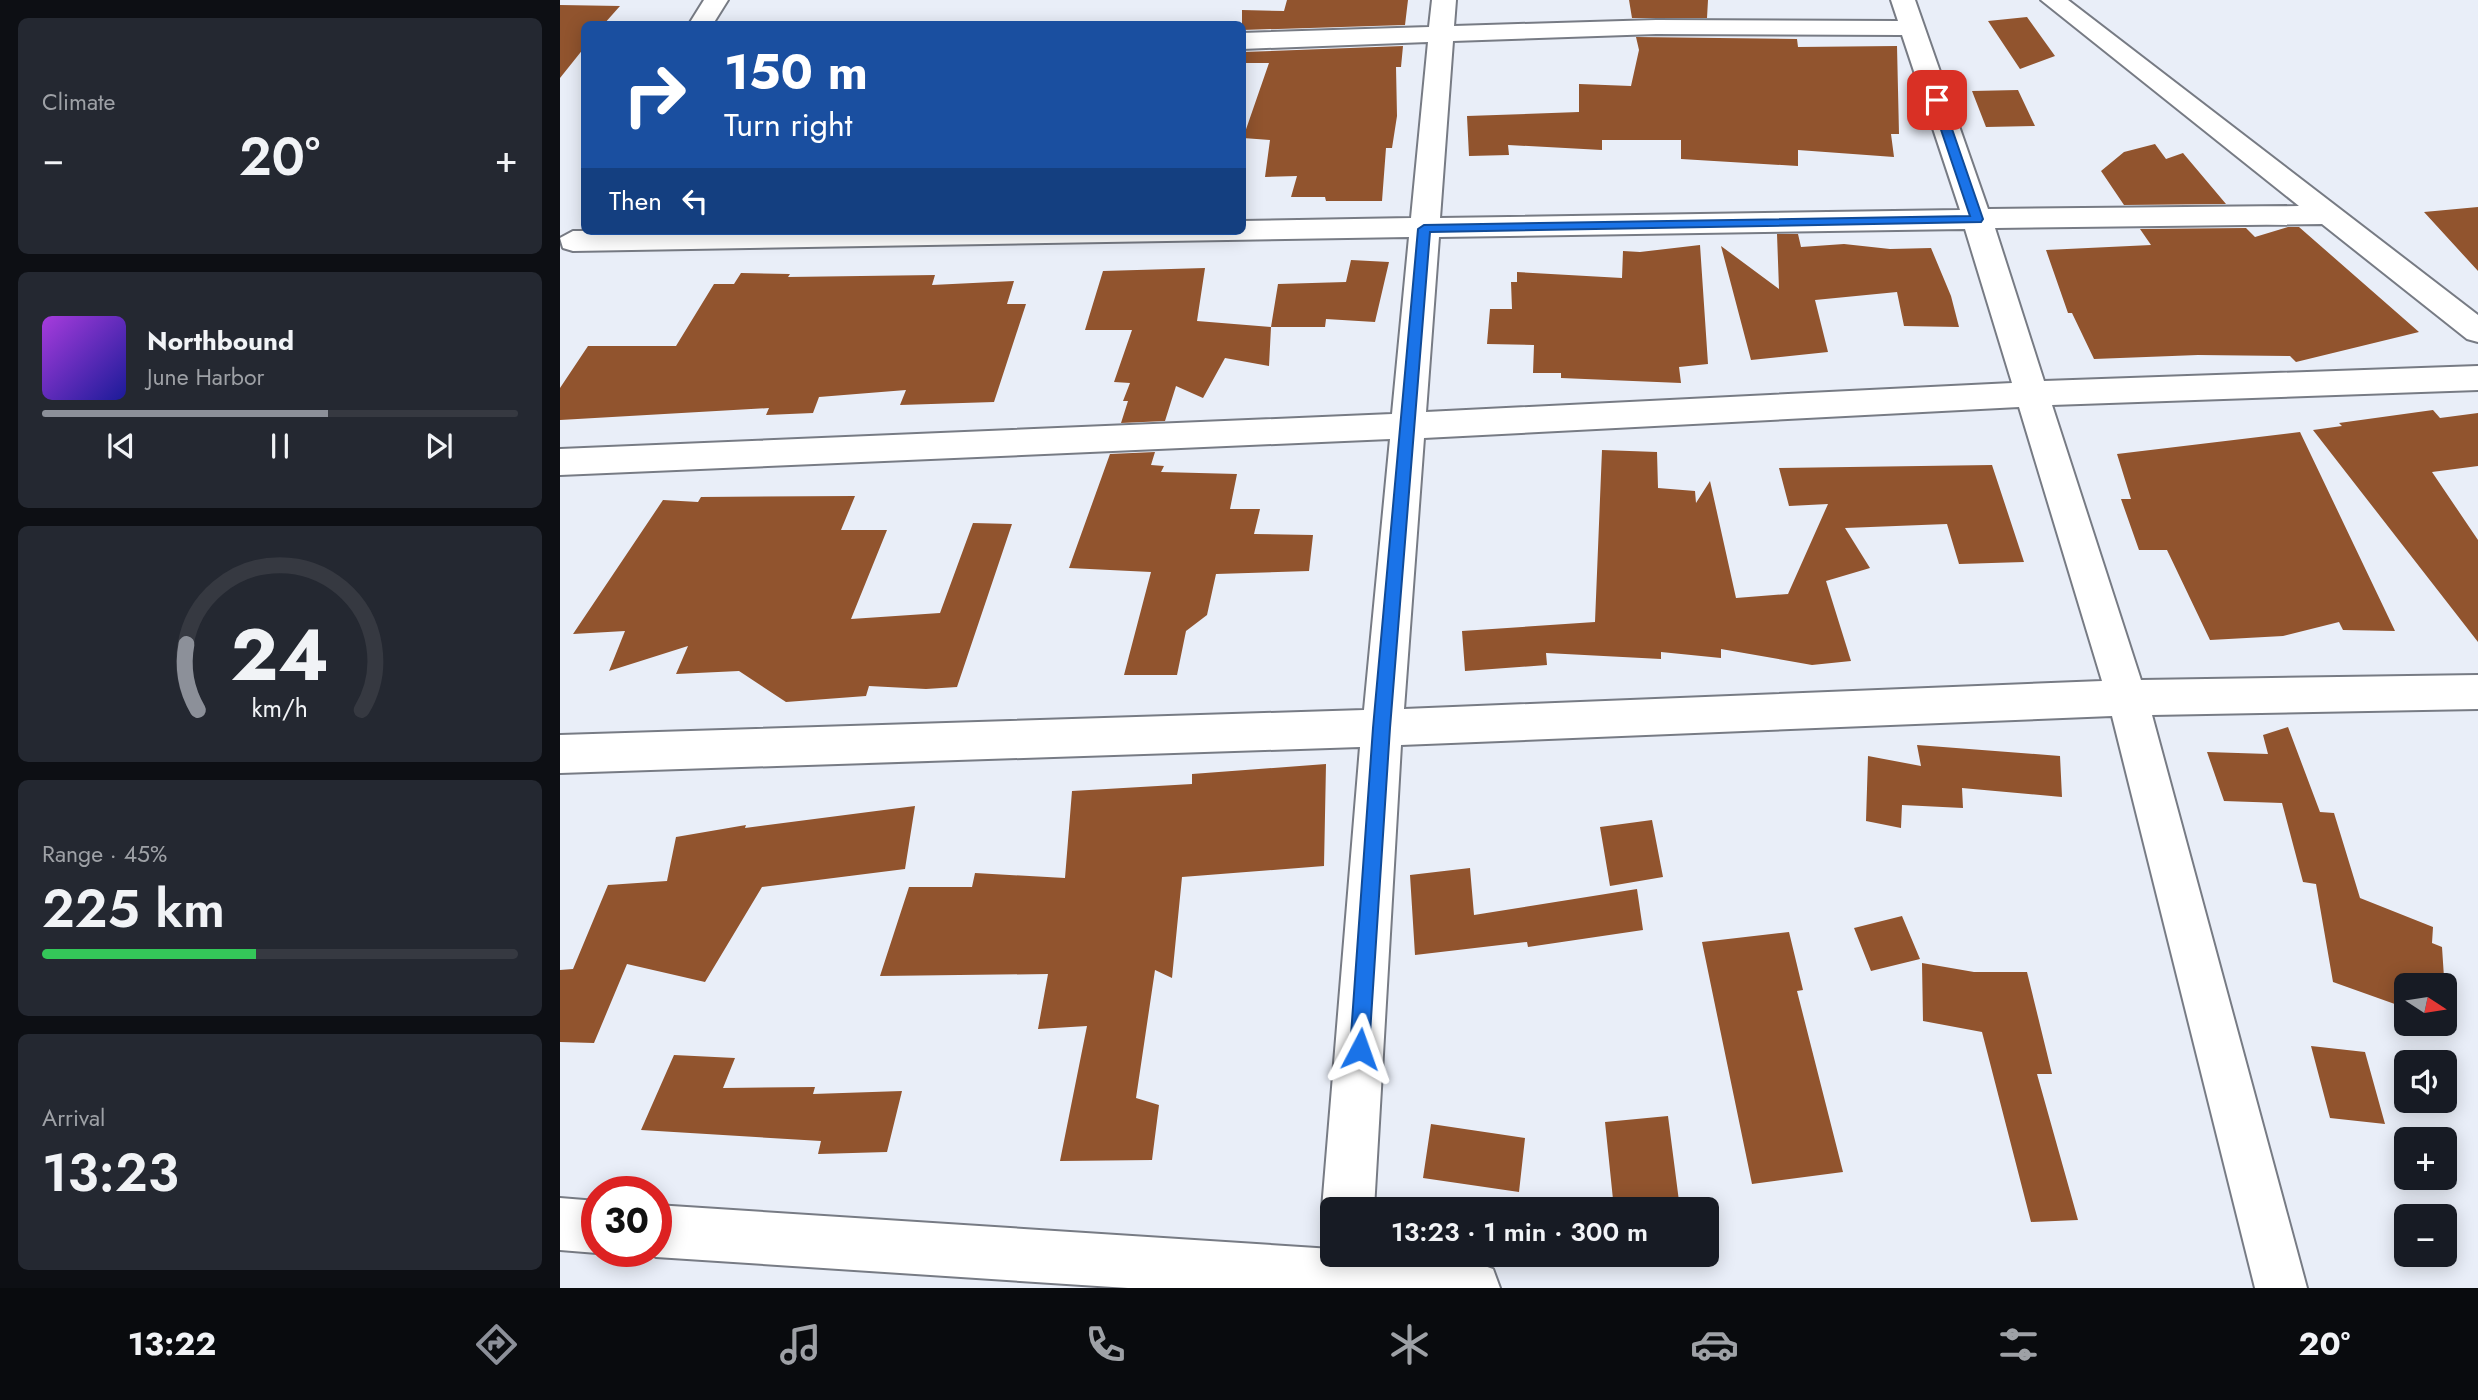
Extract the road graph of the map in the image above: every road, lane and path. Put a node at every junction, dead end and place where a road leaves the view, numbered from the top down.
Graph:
1 (716, 0) edge
2 (1903, 0) edge
3 (2053, 0) edge
4 (1442, 17) edge
5 (703, 21) edge
6 (1913, 28) junction
7 (1246, 41) edge
8 (2329, 215) junction
9 (1977, 219) junction
10 (1424, 229) junction
11 (1246, 232) edge
12 (1031, 235) edge
13 (572, 242) edge
14 (2478, 331) edge
15 (2478, 378) edge
16 (2032, 394) junction
17 (1407, 426) junction
18 (560, 462) edge
19 (2478, 692) edge
20 (2127, 698) junction
21 (1382, 728) junction
22 (560, 754) edge
23 (1349, 1197) edge
24 (560, 1224) edge
25 (581, 1226) edge
26 (672, 1232) edge
27 (1344, 1273) edge
28 (1474, 1288) edge
29 (2281, 1288) edge

1 - 5 street
2 - 6 street
3 - 8 street
4 - 6 street
4 - 7 street
4 - 10 street
6 - 9 street
8 - 9 street
8 - 14 street
9 - 10 street
9 - 16 street
10 - 11 street
10 - 17 street
12 - 13 street
15 - 16 street
16 - 17 street
16 - 20 street
17 - 18 street
17 - 21 street
19 - 20 street
20 - 21 street
20 - 29 street
21 - 22 street
21 - 23 street
24 - 25 street
26 - 27 street
27 - 28 street

